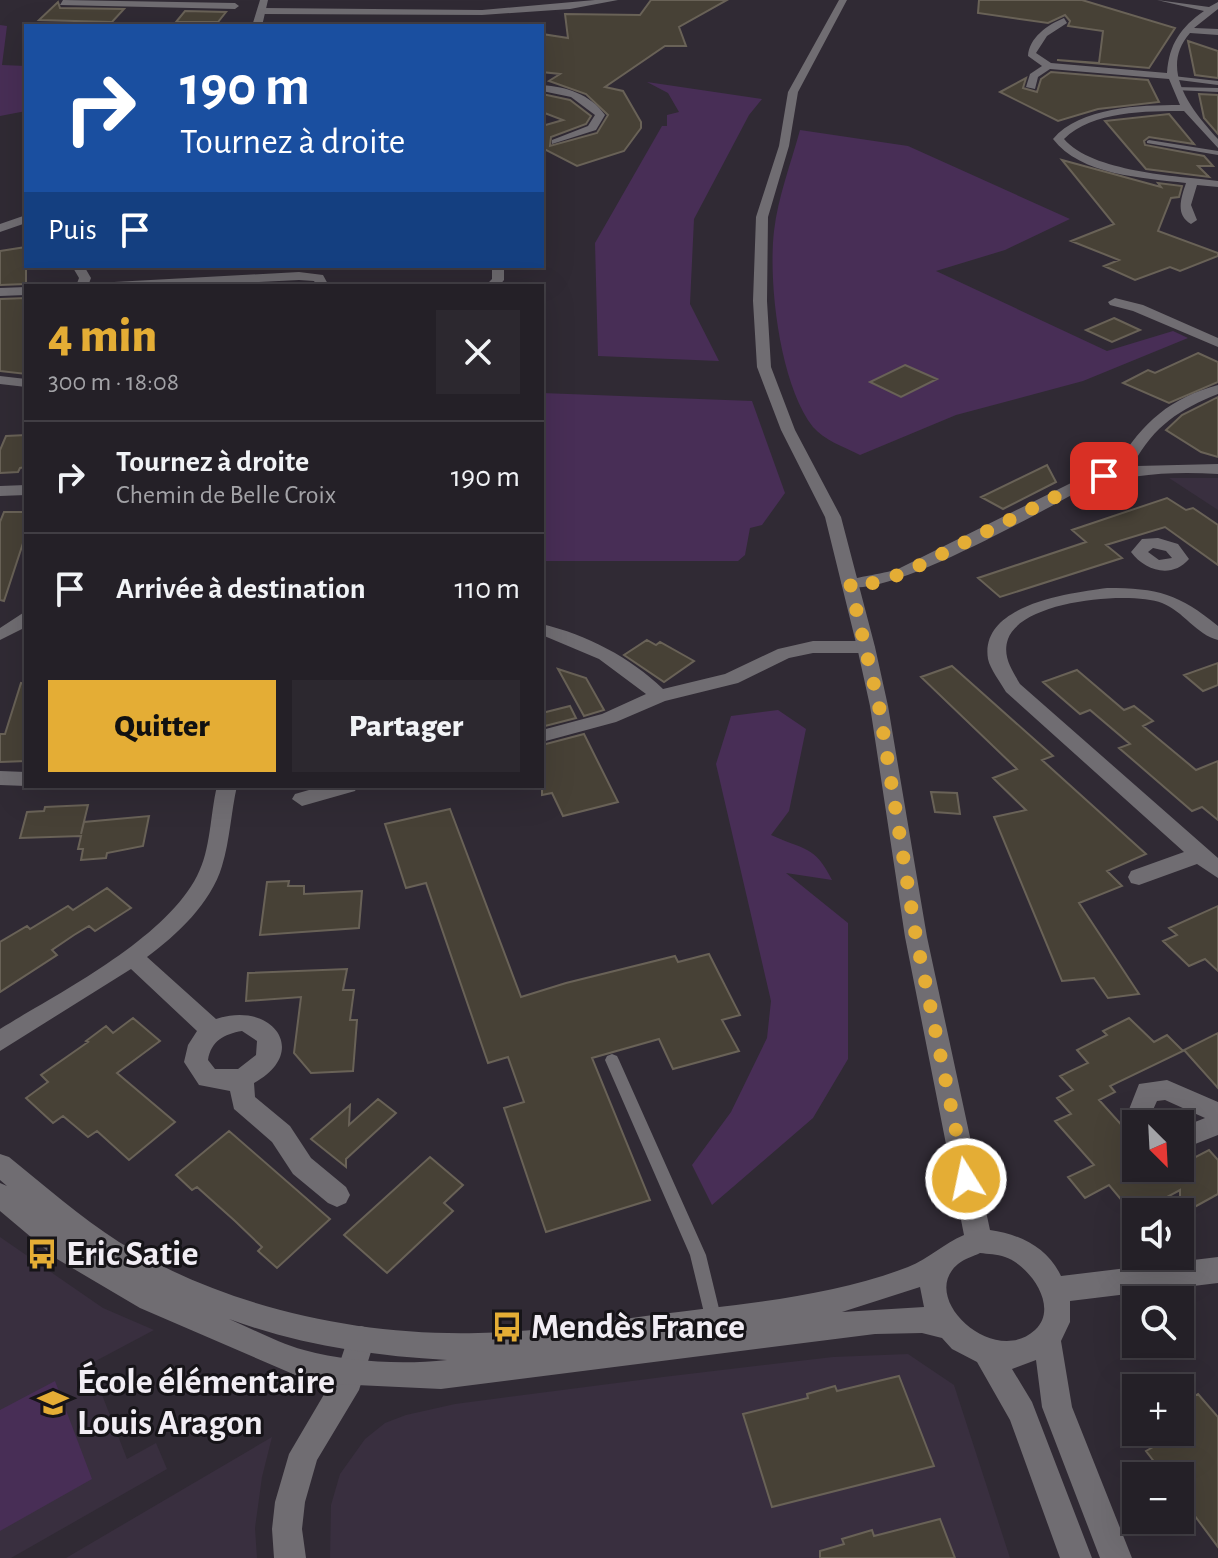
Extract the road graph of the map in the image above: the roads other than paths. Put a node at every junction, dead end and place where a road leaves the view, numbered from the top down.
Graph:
1 (614, 0) edge
2 (843, 0) edge
3 (1161, 0) edge
4 (137, 2) edge
5 (63, 3) dead end
6 (263, 5) edge
7 (235, 6) dead end
8 (1214, 8) edge
9 (460, 20) dead end
10 (1064, 21) dead end
11 (453, 24) edge
12 (1186, 30) junction
13 (1218, 32) edge
14 (1048, 66) junction
15 (1173, 77) junction
16 (1218, 83) edge
17 (1031, 87) dead end
18 (544, 88) edge
19 (1176, 89) junction
20 (1218, 90) edge
21 (1184, 108) junction
22 (556, 142) dead end
23 (1149, 142) dead end
24 (1218, 145) edge
25 (1218, 153) edge
26 (1192, 181) junction
27 (1218, 184) edge
28 (24, 220) edge
29 (1191, 220) dead end
30 (0, 228) edge
31 (318, 268) edge
32 (309, 276) junction
33 (153, 284) edge
34 (322, 284) edge
35 (24, 291) edge
36 (0, 292) edge
37 (1115, 302) dead end
38 (1218, 343) edge
39 (0, 380) edge
40 (24, 383) edge
41 (1218, 389) edge
42 (1131, 469) junction
43 (1218, 469) edge
44 (24, 490) edge
45 (0, 491) edge
46 (1157, 565) dead end
47 (850, 583) junction
48 (1150, 595) junction
49 (24, 618) edge
50 (544, 630) edge
51 (0, 635) edge
52 (1218, 635) edge
53 (866, 647) junction
54 (659, 696) junction
55 (544, 735) edge
56 (0, 778) edge
57 (24, 779) edge
58 (227, 788) edge
59 (341, 788) edge
60 (302, 799) dead end
61 (1198, 855) junction
62 (1218, 870) edge
63 (1139, 877) dead end
64 (131, 956) junction
65 (213, 1031) junction
66 (0, 1041) edge
67 (612, 1060) dead end
68 (242, 1079) junction
69 (1141, 1110) edge
70 (1218, 1113) edge
71 (1218, 1124) edge
72 (1194, 1133) edge
73 (0, 1165) edge
74 (0, 1195) edge
75 (337, 1195) dead end
76 (979, 1241) junction
77 (938, 1267) junction
78 (1218, 1270) edge
79 (1055, 1290) junction
80 (947, 1326) junction
81 (716, 1330) junction
82 (361, 1339) junction
83 (1047, 1339) junction
84 (987, 1353) junction
85 (351, 1371) junction
86 (290, 1558) edge
87 (1076, 1558) edge
88 (1116, 1558) edge

1 - 6 street
2 - 47 street
3 - 8 street
4 - 5 street
4 - 7 street
8 - 12 street
9 - 11 street
10 - 14 street
12 - 13 street
12 - 15 street
14 - 15 street
14 - 17 street
15 - 16 lane
15 - 19 street
18 - 22 street
19 - 20 lane
19 - 21 street
21 - 24 street
21 - 26 street
23 - 25 lane
26 - 27 street
26 - 29 street
28 - 30 street
31 - 32 street
32 - 33 street
32 - 34 street
35 - 36 street
37 - 38 street
39 - 40 street
41 - 42 street
42 - 43 street
42 - 47 street
44 - 45 street
46 - 48 street
47 - 53 street
48 - 52 street
48 - 61 street
49 - 51 street
50 - 54 street
53 - 54 street
53 - 76 street
54 - 55 street
56 - 57 street
58 - 64 street
59 - 60 street
61 - 62 street
61 - 63 street
64 - 65 street
64 - 66 street
65 - 68 street
65 - 68 street
67 - 81 lane
68 - 75 street
69 - 70 street
71 - 72 street
73 - 82 street
74 - 85 street
76 - 77 street
76 - 79 street
77 - 80 street
77 - 81 street
78 - 79 street
79 - 83 street
80 - 81 street
80 - 84 street
81 - 82 street
81 - 85 street
82 - 85 street
83 - 84 street
83 - 88 street
84 - 87 street
85 - 86 street

